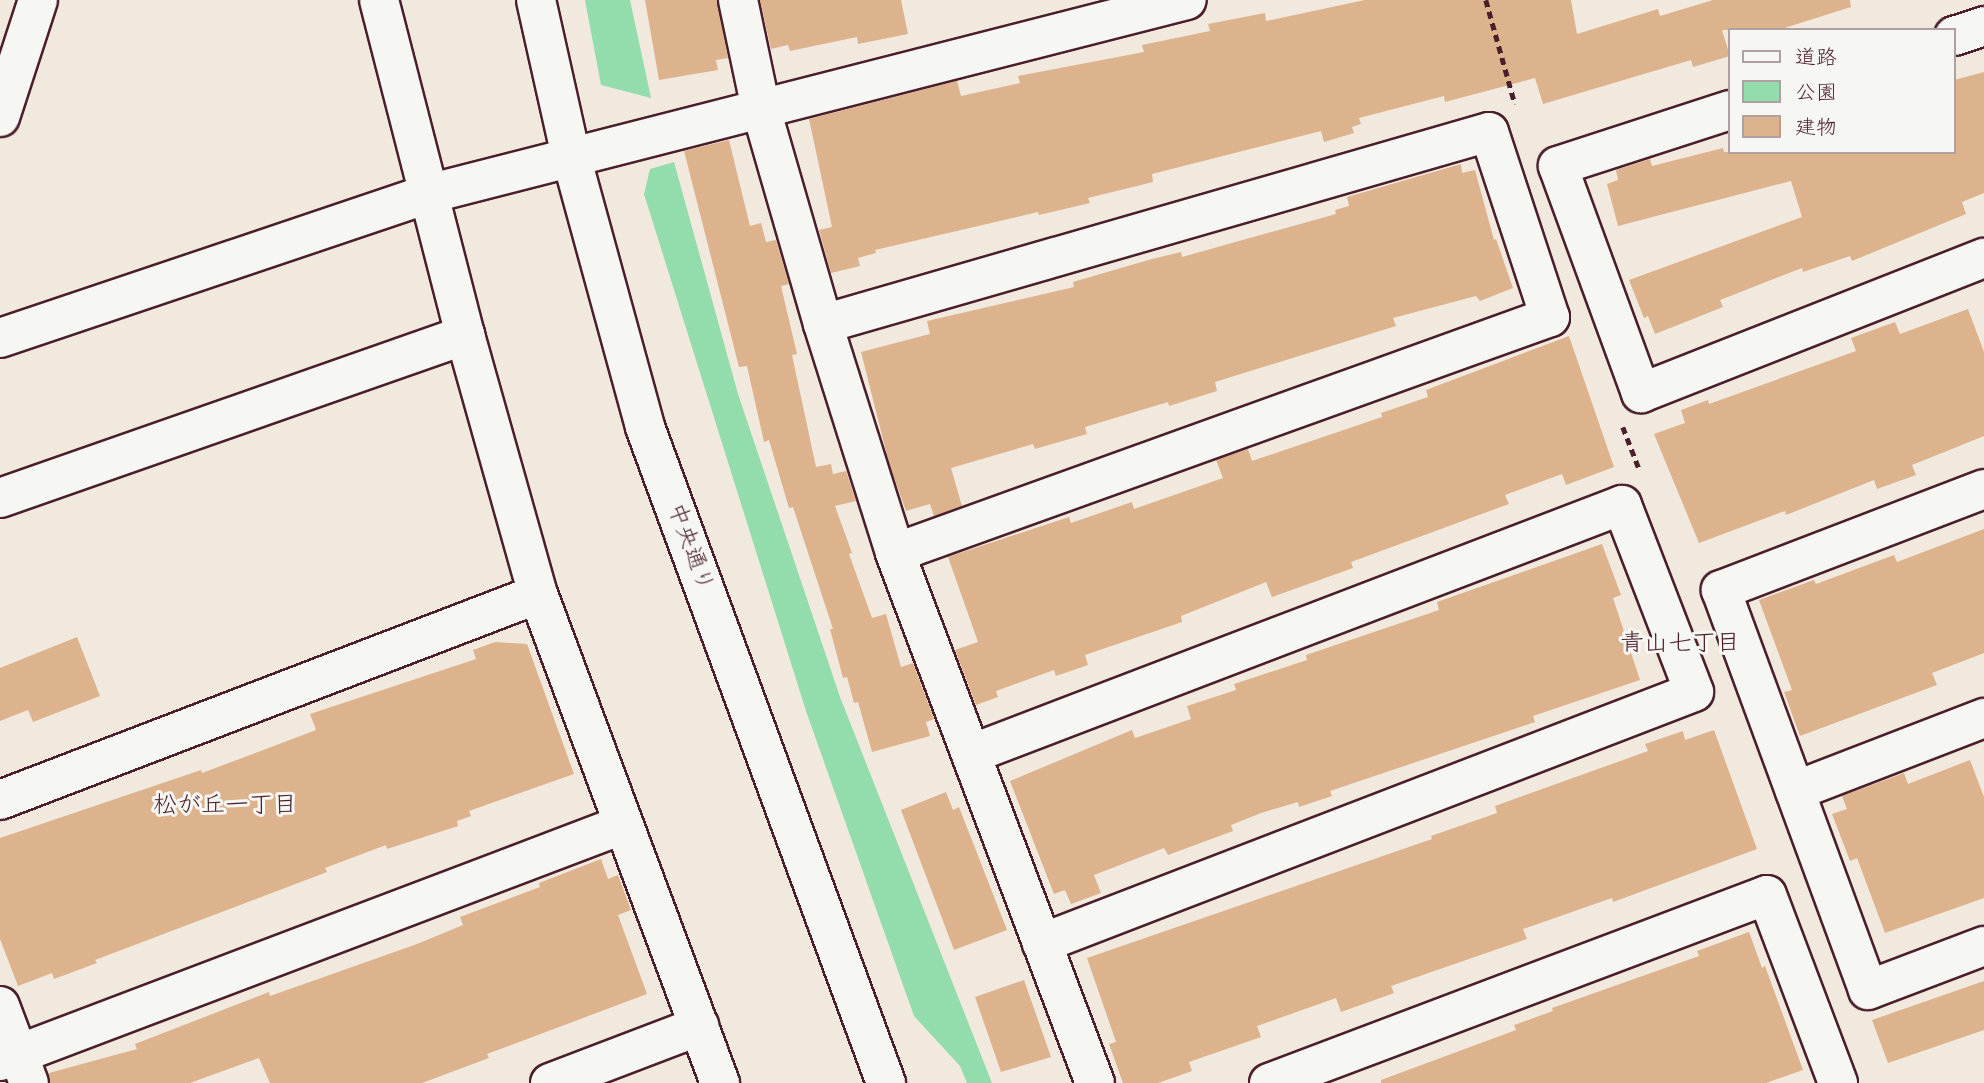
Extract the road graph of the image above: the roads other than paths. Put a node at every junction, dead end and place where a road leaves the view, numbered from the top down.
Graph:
1 (38, 0) edge
2 (379, 0) edge
3 (536, 0) edge
4 (738, 0) edge
5 (1187, 0) edge
6 (1984, 26) edge
7 (1956, 35) edge
8 (761, 109) junction
9 (1728, 111) edge
10 (0, 117) edge
11 (571, 156) junction
12 (428, 194) junction
13 (1984, 258) edge
14 (823, 324) junction
15 (466, 335) junction
16 (0, 338) edge
17 (1984, 489) edge
18 (0, 498) edge
19 (895, 553) junction
20 (538, 594) junction
21 (1984, 718) edge
22 (971, 754) junction
23 (1795, 792) junction
24 (0, 800) edge
25 (622, 825) junction
26 (1042, 943) junction
27 (1984, 946) edge
28 (0, 1006) edge
29 (699, 1026) junction
30 (16, 1066) edge
31 (550, 1083) edge
32 (720, 1083) edge
33 (886, 1083) edge
34 (1095, 1083) edge
35 (1269, 1083) edge
36 (1838, 1083) edge

1 - 10 street
2 - 12 street
3 - 11 street, 中央通り
4 - 8 street
5 - 8 street
6 - 7 street
8 - 11 street
8 - 14 street
9 - 13 street
11 - 12 street
11 - 33 street, 中央通り
12 - 15 street
12 - 16 street
14 - 19 street
14 - 19 street
15 - 18 street
15 - 20 street
17 - 23 street
19 - 22 street
20 - 24 street
20 - 25 street
21 - 23 street
22 - 26 street
22 - 26 street
23 - 27 street
25 - 29 street
25 - 30 street
26 - 34 street
28 - 30 street
29 - 31 street
29 - 32 street
35 - 36 street

